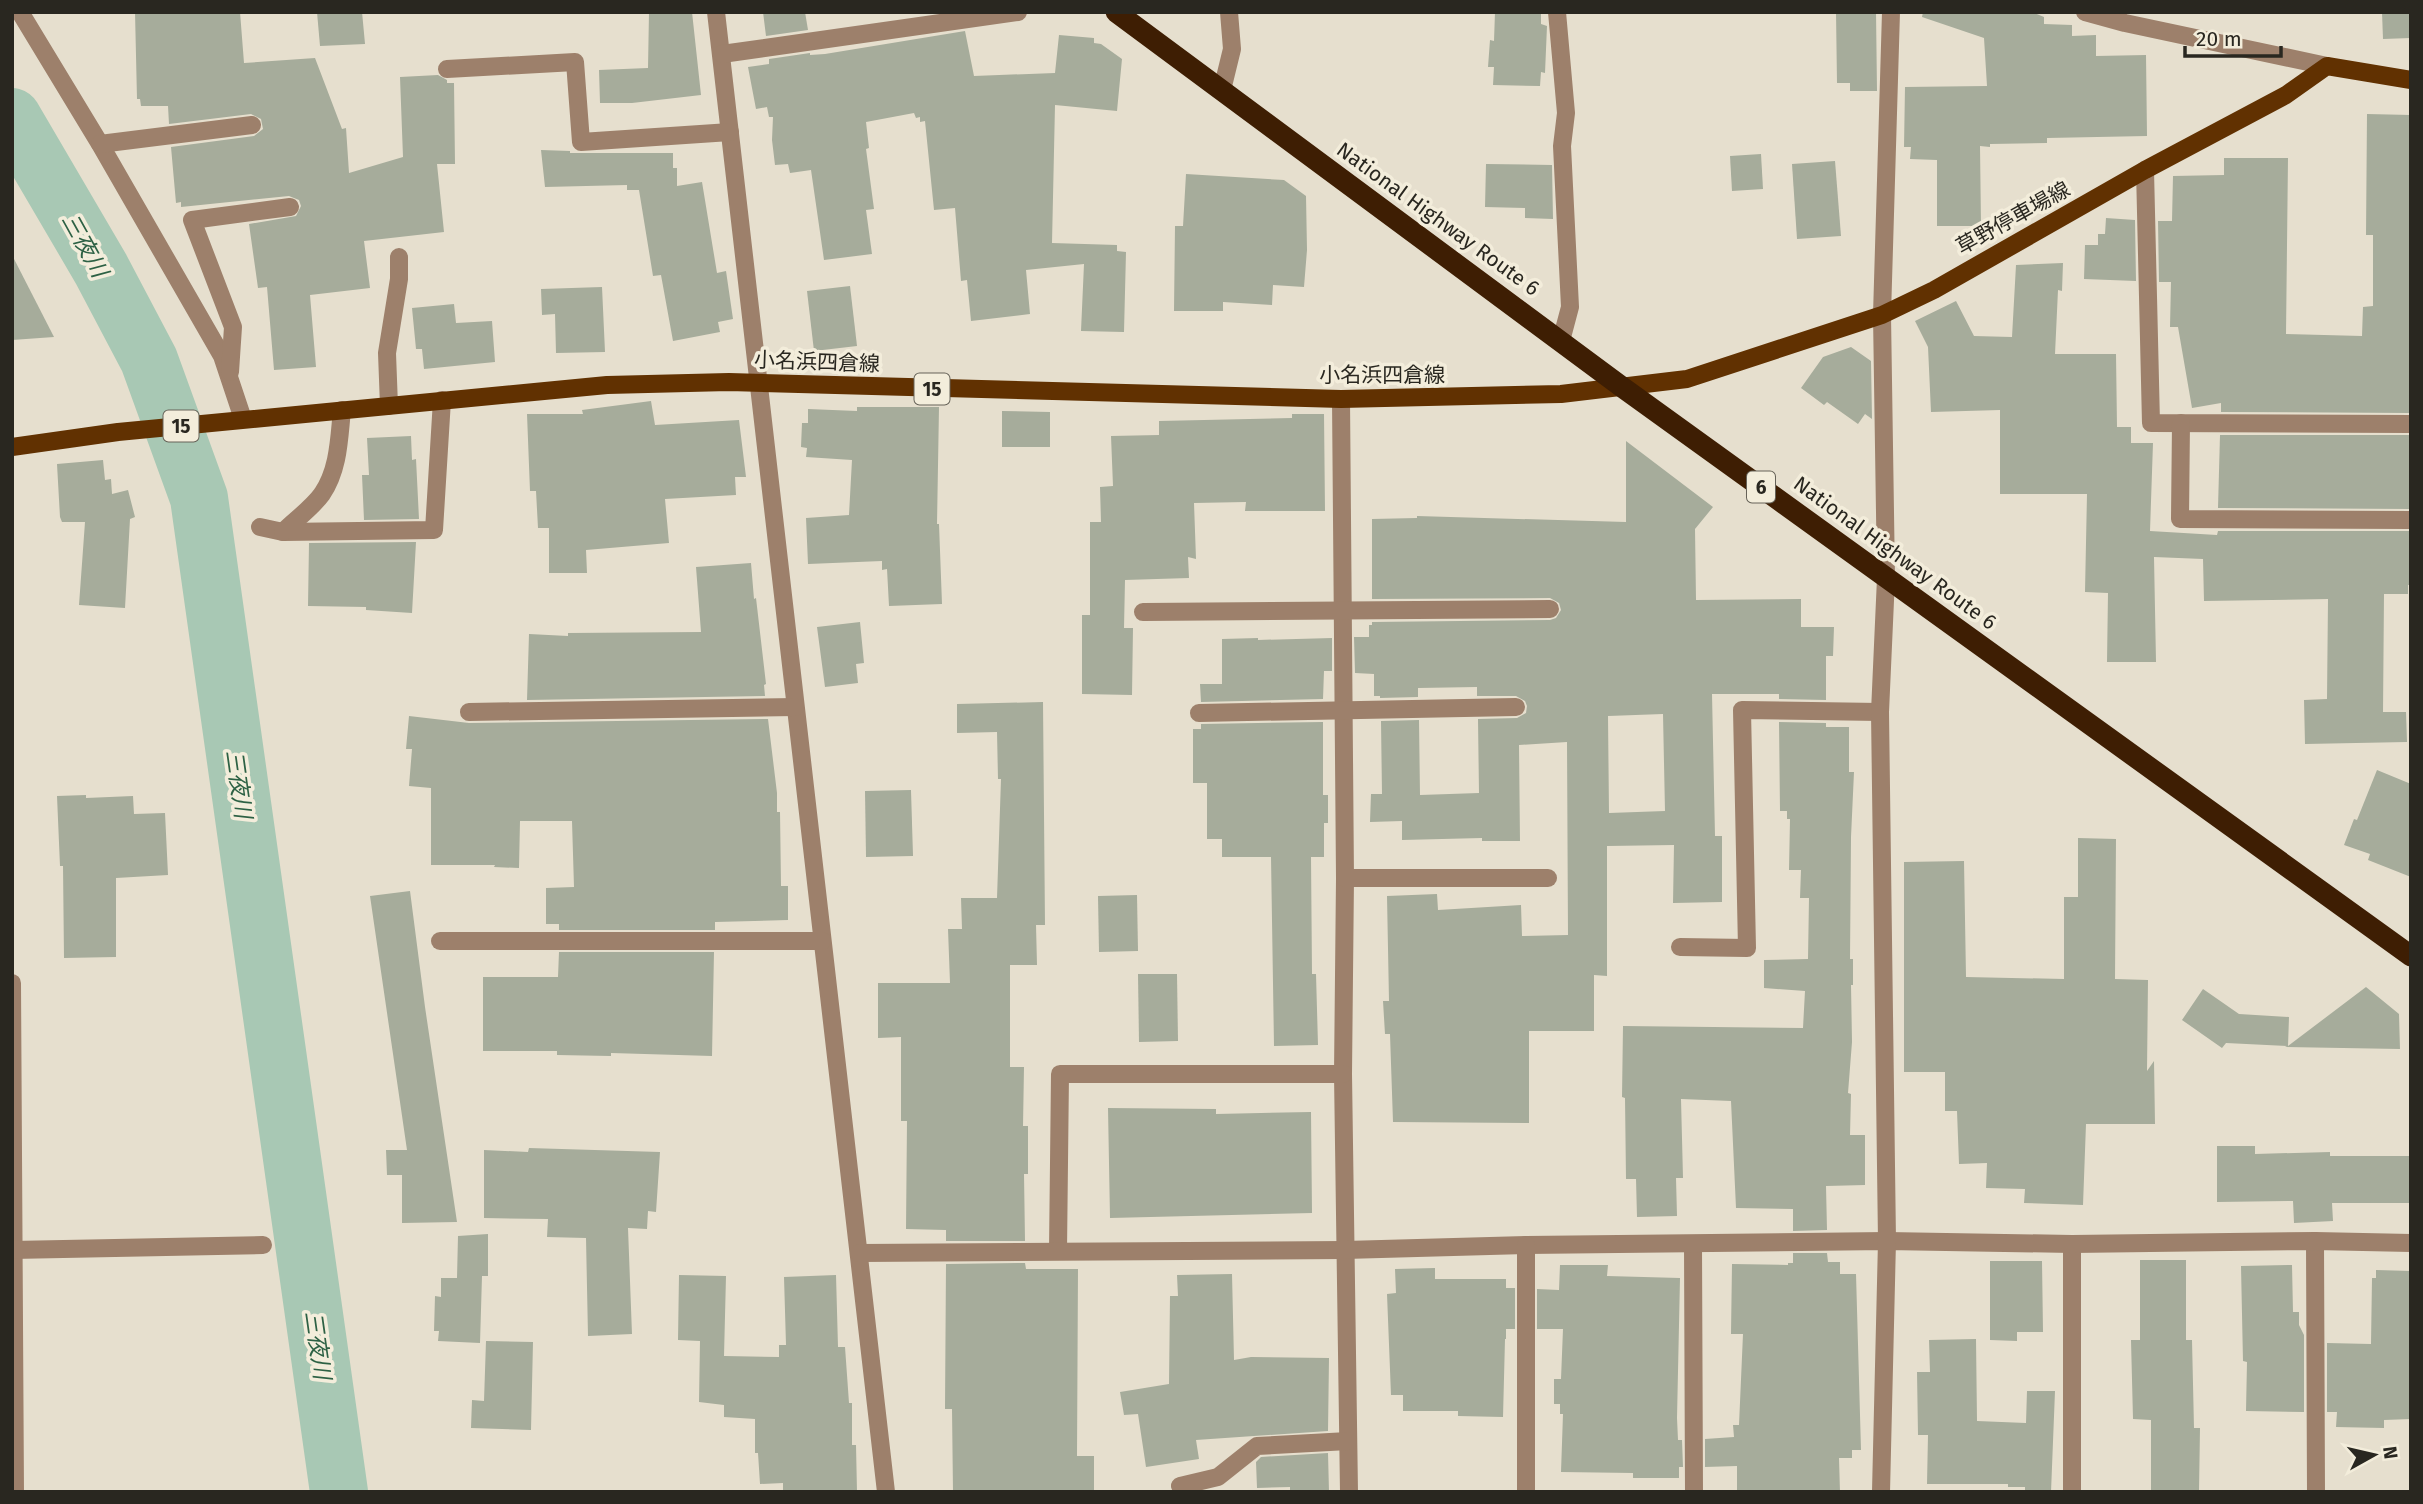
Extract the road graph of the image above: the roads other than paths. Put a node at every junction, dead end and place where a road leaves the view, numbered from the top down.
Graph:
1 (20, 12) edge
2 (716, 12) edge
3 (1018, 12) edge
4 (1116, 12) edge
5 (1229, 12) edge
6 (1557, 12) edge
7 (1891, 12) edge
8 (2085, 12) edge
9 (722, 54) junction
10 (2327, 66) junction
11 (447, 69) dead end
12 (2411, 80) edge
13 (1222, 90) junction
14 (252, 125) dead end
15 (730, 132) junction
16 (100, 144) junction
17 (2145, 170) junction
18 (290, 207) dead end
19 (399, 257) dead end
20 (1882, 315) junction
21 (1561, 341) junction
22 (229, 378) junction
23 (759, 383) junction
24 (1622, 387) junction
25 (1341, 399) junction
26 (442, 400) junction
27 (389, 406) junction
28 (342, 410) junction
29 (243, 419) junction
30 (2181, 423) junction
31 (2411, 424) edge
32 (12, 447) edge
33 (2411, 520) edge
34 (260, 527) dead end
35 (283, 532) junction
36 (1886, 578) junction
37 (1341, 609) junction
38 (1550, 609) dead end
39 (1143, 612) dead end
40 (795, 707) junction
41 (1516, 707) dead end
42 (1342, 710) junction
43 (470, 712) dead end
44 (1880, 712) junction
45 (1199, 713) dead end
46 (1345, 878) junction
47 (1548, 878) dead end
48 (440, 941) dead end
49 (822, 941) junction
50 (1680, 947) dead end
51 (2411, 956) edge
52 (12, 983) edge
53 (1343, 1074) junction
54 (1886, 1241) junction
55 (2315, 1241) junction
56 (2411, 1243) edge
57 (1693, 1244) junction
58 (2072, 1244) junction
59 (263, 1245) dead end
60 (1526, 1245) junction
61 (13, 1250) edge
62 (1345, 1250) junction
63 (1058, 1251) junction
64 (859, 1253) junction
65 (1348, 1441) junction
66 (1180, 1486) dead end
67 (15, 1492) edge
68 (886, 1492) edge
69 (1349, 1492) edge
70 (1526, 1492) edge
71 (1694, 1492) edge
72 (1881, 1492) edge
73 (2072, 1492) edge
74 (2316, 1492) edge

1 - 16 street
2 - 9 street
3 - 9 street
4 - 13 highway, National Highway Route 6 / 6
5 - 13 street
6 - 21 street
7 - 20 street
8 - 10 street
9 - 15 street
10 - 12 main road
10 - 17 main road, 草野停車場線
11 - 15 street
13 - 21 highway, National Highway Route 6 / 6
14 - 16 street
15 - 23 street
16 - 22 street
17 - 20 main road, 草野停車場線
17 - 30 street
18 - 22 street
19 - 27 street
20 - 24 main road, 草野停車場線
20 - 36 street
21 - 24 highway, National Highway Route 6 / 6
22 - 29 street
23 - 25 main road, 小名浜四倉線 / 15
23 - 26 main road, 小名浜四倉線 / 15
23 - 40 street
24 - 25 main road, 小名浜四倉線 / 15
24 - 36 highway, National Highway Route 6 / 6
25 - 37 street
26 - 27 main road, 小名浜四倉線 / 15
26 - 35 street
27 - 28 main road, 小名浜四倉線 / 15
28 - 29 main road, 小名浜四倉線 / 15
28 - 35 street
29 - 32 main road, 小名浜四倉線 / 15
30 - 31 street
30 - 33 street
34 - 35 street
36 - 44 street
36 - 51 highway, National Highway Route 6 / 6
37 - 38 street
37 - 39 street
37 - 42 street
40 - 43 street
40 - 49 street
41 - 42 street
42 - 45 street
42 - 46 street
44 - 50 street
44 - 54 street
46 - 47 street
46 - 53 street
48 - 49 street
49 - 64 street
52 - 61 street
53 - 62 street
53 - 63 street
54 - 57 street
54 - 58 street
54 - 72 street
55 - 56 street
55 - 58 street
55 - 74 street
57 - 60 street
57 - 71 street
58 - 73 street
59 - 61 street
60 - 62 street
60 - 70 street
61 - 67 street
62 - 63 street
62 - 65 street
63 - 64 street
64 - 68 street
65 - 66 street
65 - 69 street

